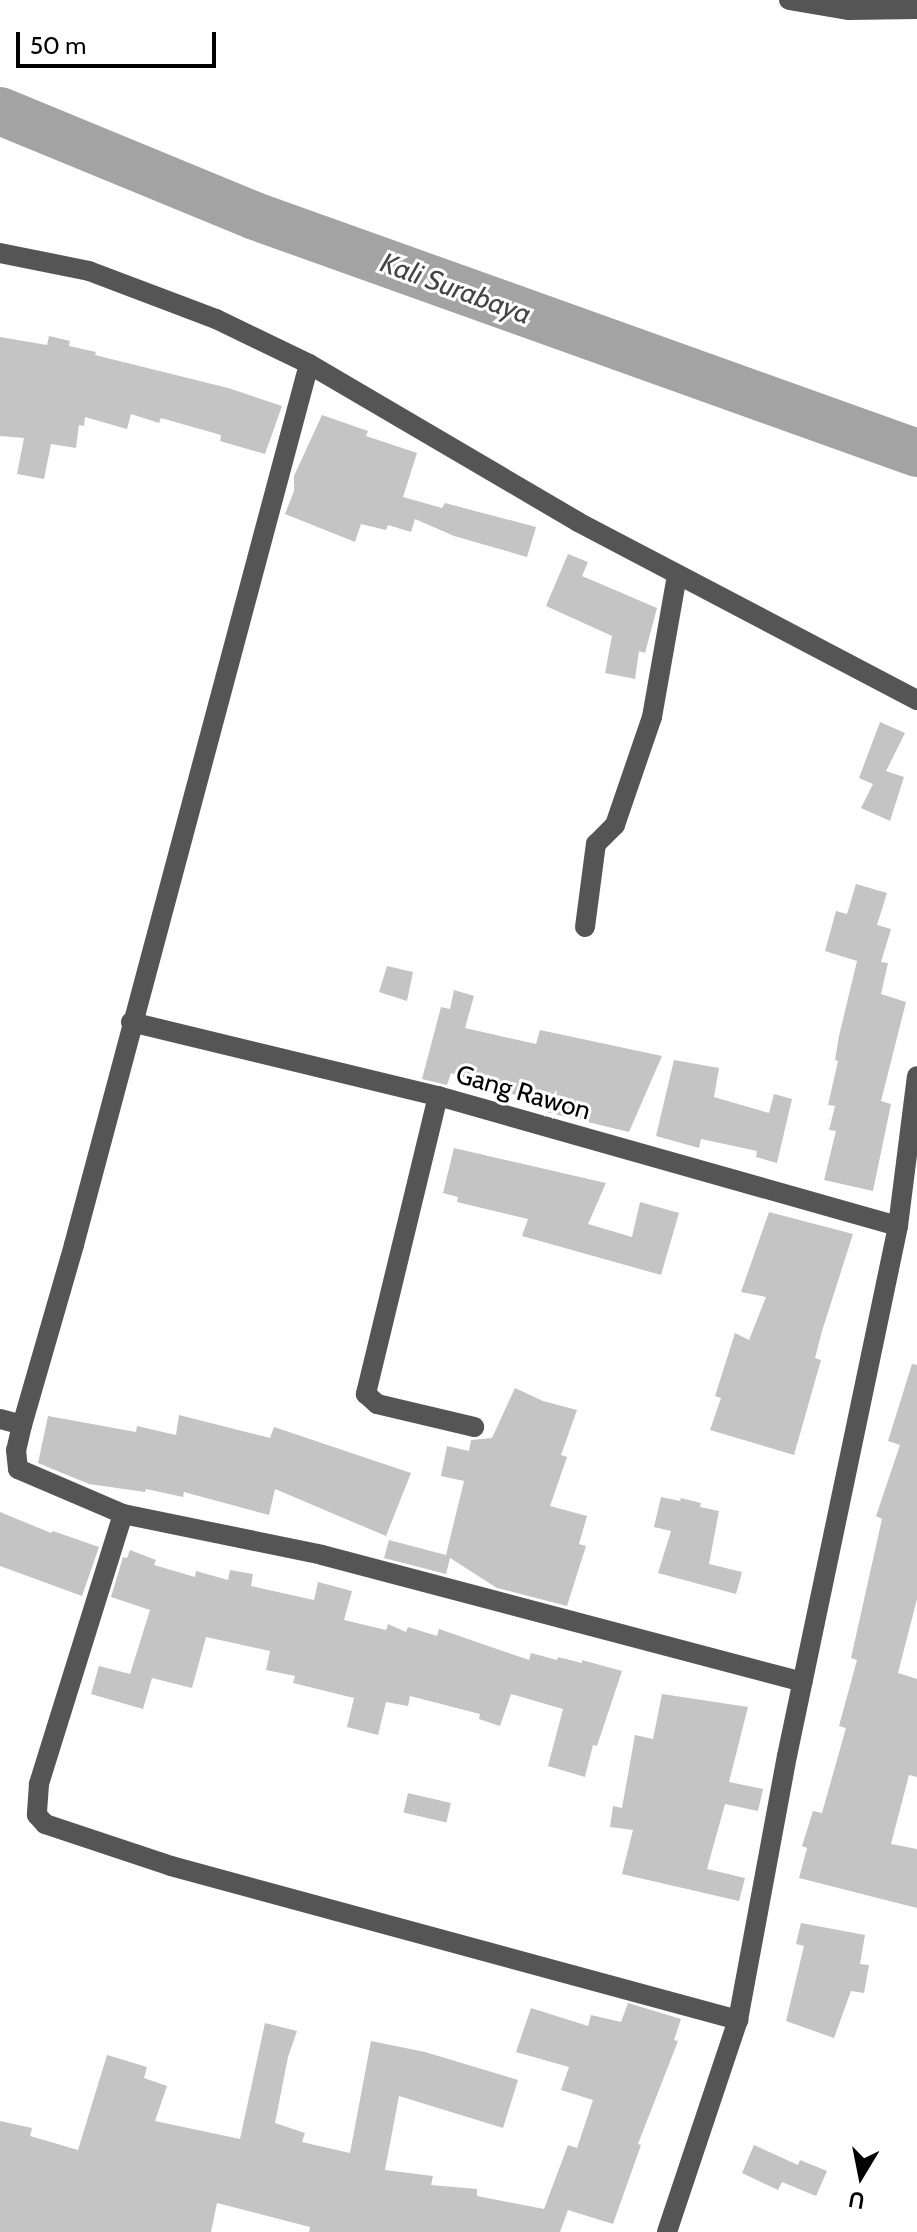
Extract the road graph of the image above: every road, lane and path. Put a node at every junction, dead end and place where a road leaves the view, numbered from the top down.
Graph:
1 (789, 0) edge
2 (917, 9) edge
3 (0, 253) edge
4 (309, 364) junction
5 (677, 575) junction
6 (917, 700) edge
7 (585, 927) dead end
8 (131, 1022) junction
9 (917, 1076) edge
10 (438, 1096) junction
11 (913, 1137) edge
12 (898, 1226) junction
13 (0, 1419) edge
14 (22, 1425) junction
15 (474, 1427) dead end
16 (123, 1514) junction
17 (803, 1682) junction
18 (738, 2020) junction
19 (667, 2232) edge

1 - 2 street
3 - 4 street
4 - 5 street
4 - 8 street
5 - 6 street
5 - 7 street
8 - 10 street, Gang Rawon
8 - 14 street
9 - 11 street
10 - 12 street, Gang Rawon
10 - 15 street
11 - 12 street
12 - 17 street
13 - 14 street
14 - 16 street
16 - 17 street
16 - 18 street
17 - 18 street
18 - 19 street

